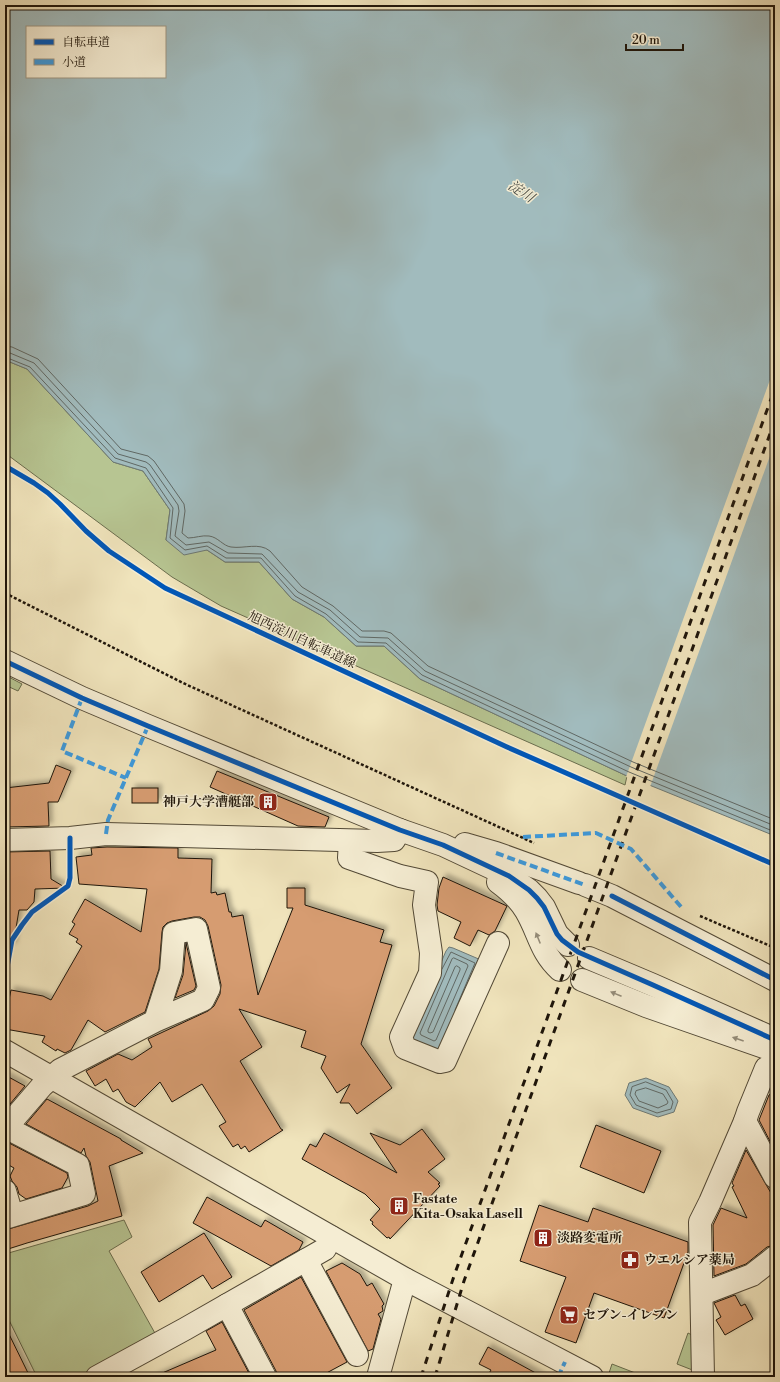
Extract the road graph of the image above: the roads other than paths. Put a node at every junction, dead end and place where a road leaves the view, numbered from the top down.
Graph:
1 (5, 662) edge
2 (400, 830) junction
3 (5, 840) edge
4 (350, 841) junction
5 (498, 943) dead end
6 (568, 945) dead end
7 (589, 958) dead end
8 (560, 970) dead end
9 (582, 980) dead end
10 (775, 980) edge
11 (155, 1021) dead end
12 (775, 1040) edge
13 (5, 1051) edge
14 (770, 1059) edge
15 (52, 1077) junction
16 (745, 1122) junction
17 (6, 1130) edge
18 (775, 1177) edge
19 (5, 1191) edge
20 (9, 1216) edge
21 (331, 1237) junction
22 (775, 1257) edge
23 (306, 1260) junction
24 (405, 1279) junction
25 (702, 1294) junction
26 (227, 1305) junction
27 (357, 1355) dead end
28 (598, 1374) edge
29 (97, 1377) edge
30 (265, 1377) edge
31 (378, 1377) edge
32 (703, 1377) edge

1 - 2 street
2 - 4 street
2 - 6 street
8 -> 2 street
2 - 10 street
3 - 4 street
4 - 5 street
7 - 12 street
14 -> 9 street
11 - 15 street
13 - 15 street
14 - 16 street
15 - 17 street
15 - 21 street
16 - 18 street
16 - 25 street
17 - 20 street
19 - 20 street
21 - 23 street
21 - 24 street
22 - 25 street
23 - 26 street
23 - 27 street
24 - 28 street
24 - 31 street
25 - 32 street
26 - 29 street
26 - 30 street

